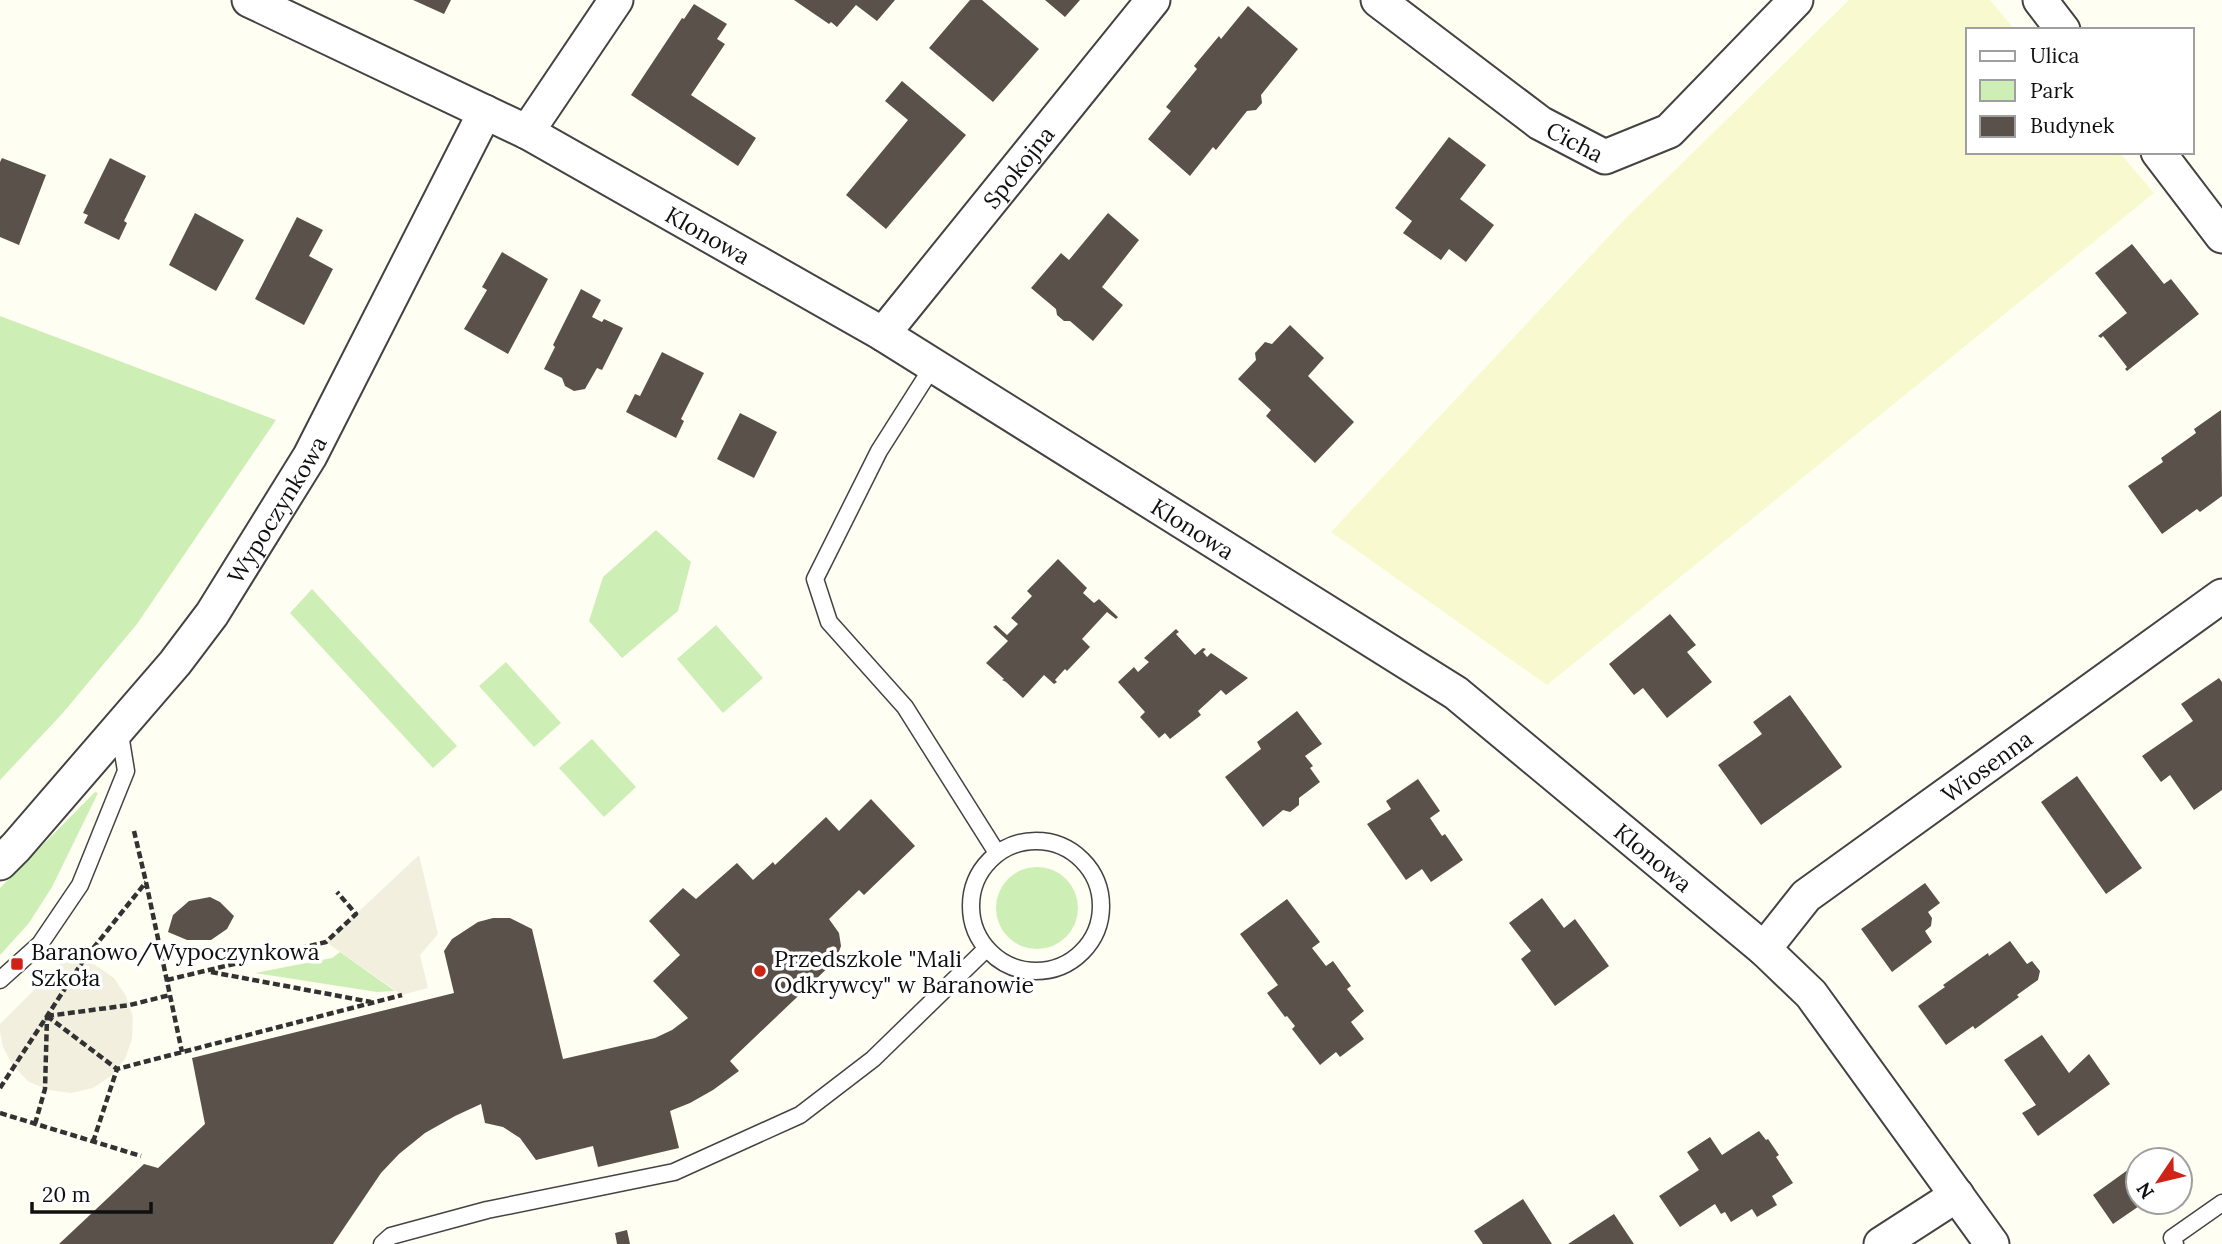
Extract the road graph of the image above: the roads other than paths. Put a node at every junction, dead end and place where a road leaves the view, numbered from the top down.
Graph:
1 (249, 0) edge
2 (616, 0) edge
3 (1153, 0) edge
4 (1378, 0) edge
5 (1796, 0) edge
6 (2040, 0) edge
7 (2061, 28) edge
8 (485, 112) junction
9 (527, 132) junction
10 (2160, 154) edge
11 (2222, 236) edge
12 (883, 334) junction
13 (933, 366) junction
14 (2222, 596) edge
15 (119, 728) junction
16 (997, 853) junction
17 (0, 863) edge
18 (986, 949) junction
19 (1764, 949) junction
20 (0, 980) edge
21 (1957, 1195) junction
22 (2222, 1203) edge
23 (382, 1244) edge
24 (1881, 1244) edge
25 (1992, 1244) edge
26 (2175, 1244) edge

1 - 8 street, Klonowa
2 - 9 street
3 - 12 street, Spokojna
4 - 5 street, Cicha
6 - 7 street
8 - 9 street, Klonowa
8 - 15 street, Wypoczynkowa
9 - 12 street, Klonowa
10 - 11 street
12 - 13 street, Klonowa
13 - 16 lane
13 - 19 street, Klonowa
14 - 19 street, Wiosenna
15 - 17 street, Wypoczynkowa
15 - 20 lane
16 - 18 lane
16 - 18 lane
18 - 23 lane
19 - 21 street, Klonowa
21 - 24 street
21 - 25 street, Klonowa
22 - 26 lane

